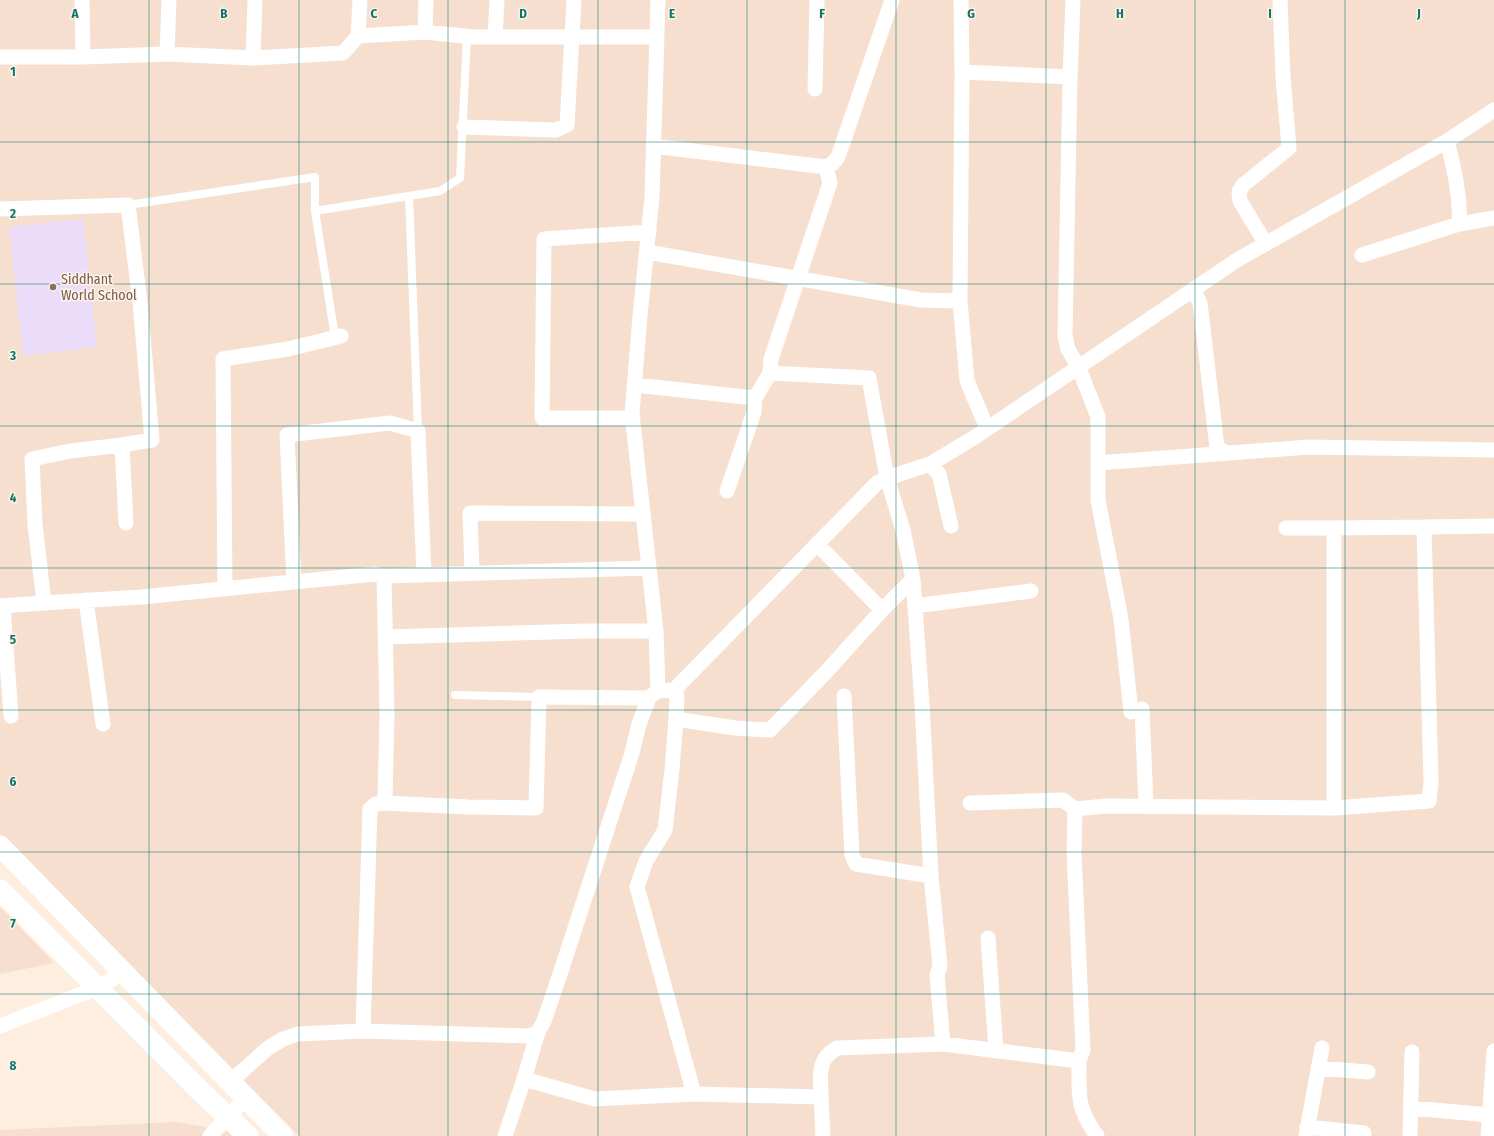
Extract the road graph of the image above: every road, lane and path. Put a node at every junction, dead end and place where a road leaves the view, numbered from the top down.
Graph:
1 (82, 0) edge
2 (169, 0) edge
3 (255, 0) edge
4 (360, 0) edge
5 (426, 0) edge
6 (497, 0) edge
7 (574, 0) edge
8 (658, 0) edge
9 (817, 0) edge
10 (892, 0) edge
11 (961, 0) edge
12 (1073, 0) edge
13 (1280, 0) edge
14 (425, 32) junction
15 (358, 36) junction
16 (467, 36) junction
17 (495, 37) junction
18 (656, 37) junction
19 (571, 38) junction
20 (167, 54) junction
21 (0, 57) edge
22 (83, 57) junction
23 (253, 58) junction
24 (962, 72) junction
25 (1070, 77) junction
26 (815, 89) dead end
27 (1494, 110) edge
28 (464, 127) junction
29 (1447, 141) junction
30 (653, 146) junction
31 (826, 167) junction
32 (409, 196) junction
33 (128, 205) junction
34 (0, 209) edge
35 (315, 211) junction
36 (1494, 218) edge
37 (1459, 224) junction
38 (649, 232) junction
39 (1266, 244) junction
40 (647, 252) junction
41 (1362, 255) dead end
42 (798, 278) junction
43 (1193, 289) junction
44 (960, 301) junction
45 (338, 337) joint
46 (1078, 366) junction
47 (770, 373) junction
48 (634, 385) junction
49 (755, 398) junction
50 (633, 418) junction
51 (987, 428) junction
52 (418, 431) junction
53 (122, 445) junction
54 (1494, 450) edge
55 (1226, 453) junction
56 (1098, 463) junction
57 (930, 464) junction
58 (887, 478) junction
59 (727, 491) dead end
60 (642, 514) junction
61 (126, 523) dead end
62 (951, 526) dead end
63 (1494, 526) edge
64 (1424, 527) junction
65 (1286, 528) dead end
66 (1334, 528) junction
67 (817, 544) junction
68 (648, 568) junction
69 (472, 574) junction
70 (424, 575) junction
71 (384, 576) junction
72 (913, 579) junction
73 (294, 582) junction
74 (225, 589) junction
75 (1031, 591) dead end
76 (86, 600) junction
77 (44, 603) junction
78 (1, 606) edge
79 (915, 606) junction
80 (882, 610) junction
81 (656, 631) junction
82 (385, 637) junction
83 (674, 690) junction
84 (653, 694) junction
85 (455, 695) dead end
86 (844, 696) dead end
87 (539, 697) junction
88 (11, 716) dead end
89 (676, 719) junction
90 (103, 724) dead end
91 (384, 803) junction
92 (970, 803) dead end
93 (1146, 806) junction
94 (1334, 808) junction
95 (1075, 809) junction
96 (0, 846) edge
97 (931, 876) junction
98 (0, 890) edge
99 (988, 938) dead end
100 (124, 972) junction
101 (97, 988) junction
102 (0, 1026) edge
103 (364, 1031) junction
104 (538, 1032) junction
105 (943, 1044) junction
106 (1322, 1048) dead end
107 (996, 1051) junction
108 (1494, 1051) edge
109 (1412, 1052) dead end
110 (1079, 1061) junction
111 (1318, 1068) junction
112 (1368, 1072) dead end
113 (524, 1079) junction
114 (230, 1082) junction
115 (694, 1094) junction
116 (246, 1098) junction
117 (821, 1098) junction
118 (1411, 1108) junction
119 (1490, 1115) junction
120 (229, 1117) junction
121 (1307, 1132) edge
122 (1364, 1132) dead end
123 (210, 1136) edge
124 (248, 1136) edge
125 (283, 1136) edge
126 (505, 1136) edge
127 (823, 1136) edge
128 (1097, 1136) edge
129 (1410, 1136) edge
130 (1488, 1136) edge

1 - 22 street
2 - 20 street
3 - 23 street
4 - 15 street
5 - 14 street
6 - 17 street
7 - 19 street
8 - 18 street
9 - 26 street
10 - 31 street
11 - 24 street
12 - 25 street
13 - 39 street
14 - 15 street
14 - 16 street
15 - 23 street
16 - 17 street
16 - 28 lane
17 - 19 street
18 - 19 street
18 - 30 street
19 - 28 street
20 - 22 street
20 - 23 street
21 - 22 street
24 - 25 street
24 - 44 street
25 - 46 street
27 - 29 street
28 - 32 lane
29 - 37 street
29 - 39 street
30 - 31 street
30 - 38 street
31 - 42 street
32 - 35 lane
32 - 52 lane
33 - 34 street
33 - 35 lane
33 - 53 street
35 - 45 lane
36 - 37 street
37 - 41 street
38 - 40 street
38 - 50 street
39 - 43 street
40 - 42 street
40 - 48 street
42 - 44 street
42 - 47 street
43 - 46 street
43 - 55 street
44 - 51 street
45 - 74 street
46 - 51 street
46 - 56 street
47 - 49 street
47 - 58 street
48 - 49 street
48 - 50 street
49 - 59 street
50 - 60 street
51 - 57 street
52 - 70 street
52 - 73 street
53 - 61 street
53 - 77 street
54 - 55 street
55 - 56 street
56 - 93 street
57 - 58 street
57 - 62 street
58 - 67 street
58 - 72 street
60 - 68 street
60 - 69 street
63 - 64 street
64 - 66 street
64 - 94 street
65 - 66 street
66 - 94 street
67 - 80 street
67 - 83 street
68 - 69 street
68 - 81 street
69 - 70 street
70 - 71 street
71 - 73 street
71 - 82 street
72 - 79 street
72 - 80 street
73 - 74 street
74 - 76 street
75 - 79 street
76 - 77 street
76 - 90 street
77 - 78 street
78 - 88 street
79 - 97 street
80 - 89 street
81 - 82 street
81 - 84 street
82 - 91 street
83 - 84 street
83 - 89 street
84 - 87 street
84 - 104 street
85 - 87 lane
86 - 97 street
87 - 91 street
89 - 115 street
91 - 103 street
92 - 95 street
93 - 94 street
93 - 95 street
95 - 110 street
96 - 100 street
97 - 105 street
98 - 101 street
99 - 107 street
100 - 101 street
100 - 114 street
101 - 102 street
101 - 120 street
103 - 104 street
103 - 114 street
104 - 113 street
105 - 107 street
105 - 117 street
106 - 111 street
107 - 110 street
108 - 119 street
109 - 118 street
110 - 128 street
111 - 112 street
111 - 121 street
113 - 115 street
113 - 126 street
114 - 116 street
115 - 117 street
116 - 120 street
116 - 125 street
117 - 127 street
118 - 119 street
118 - 129 street
119 - 130 street
120 - 123 street
120 - 124 street
121 - 122 street

